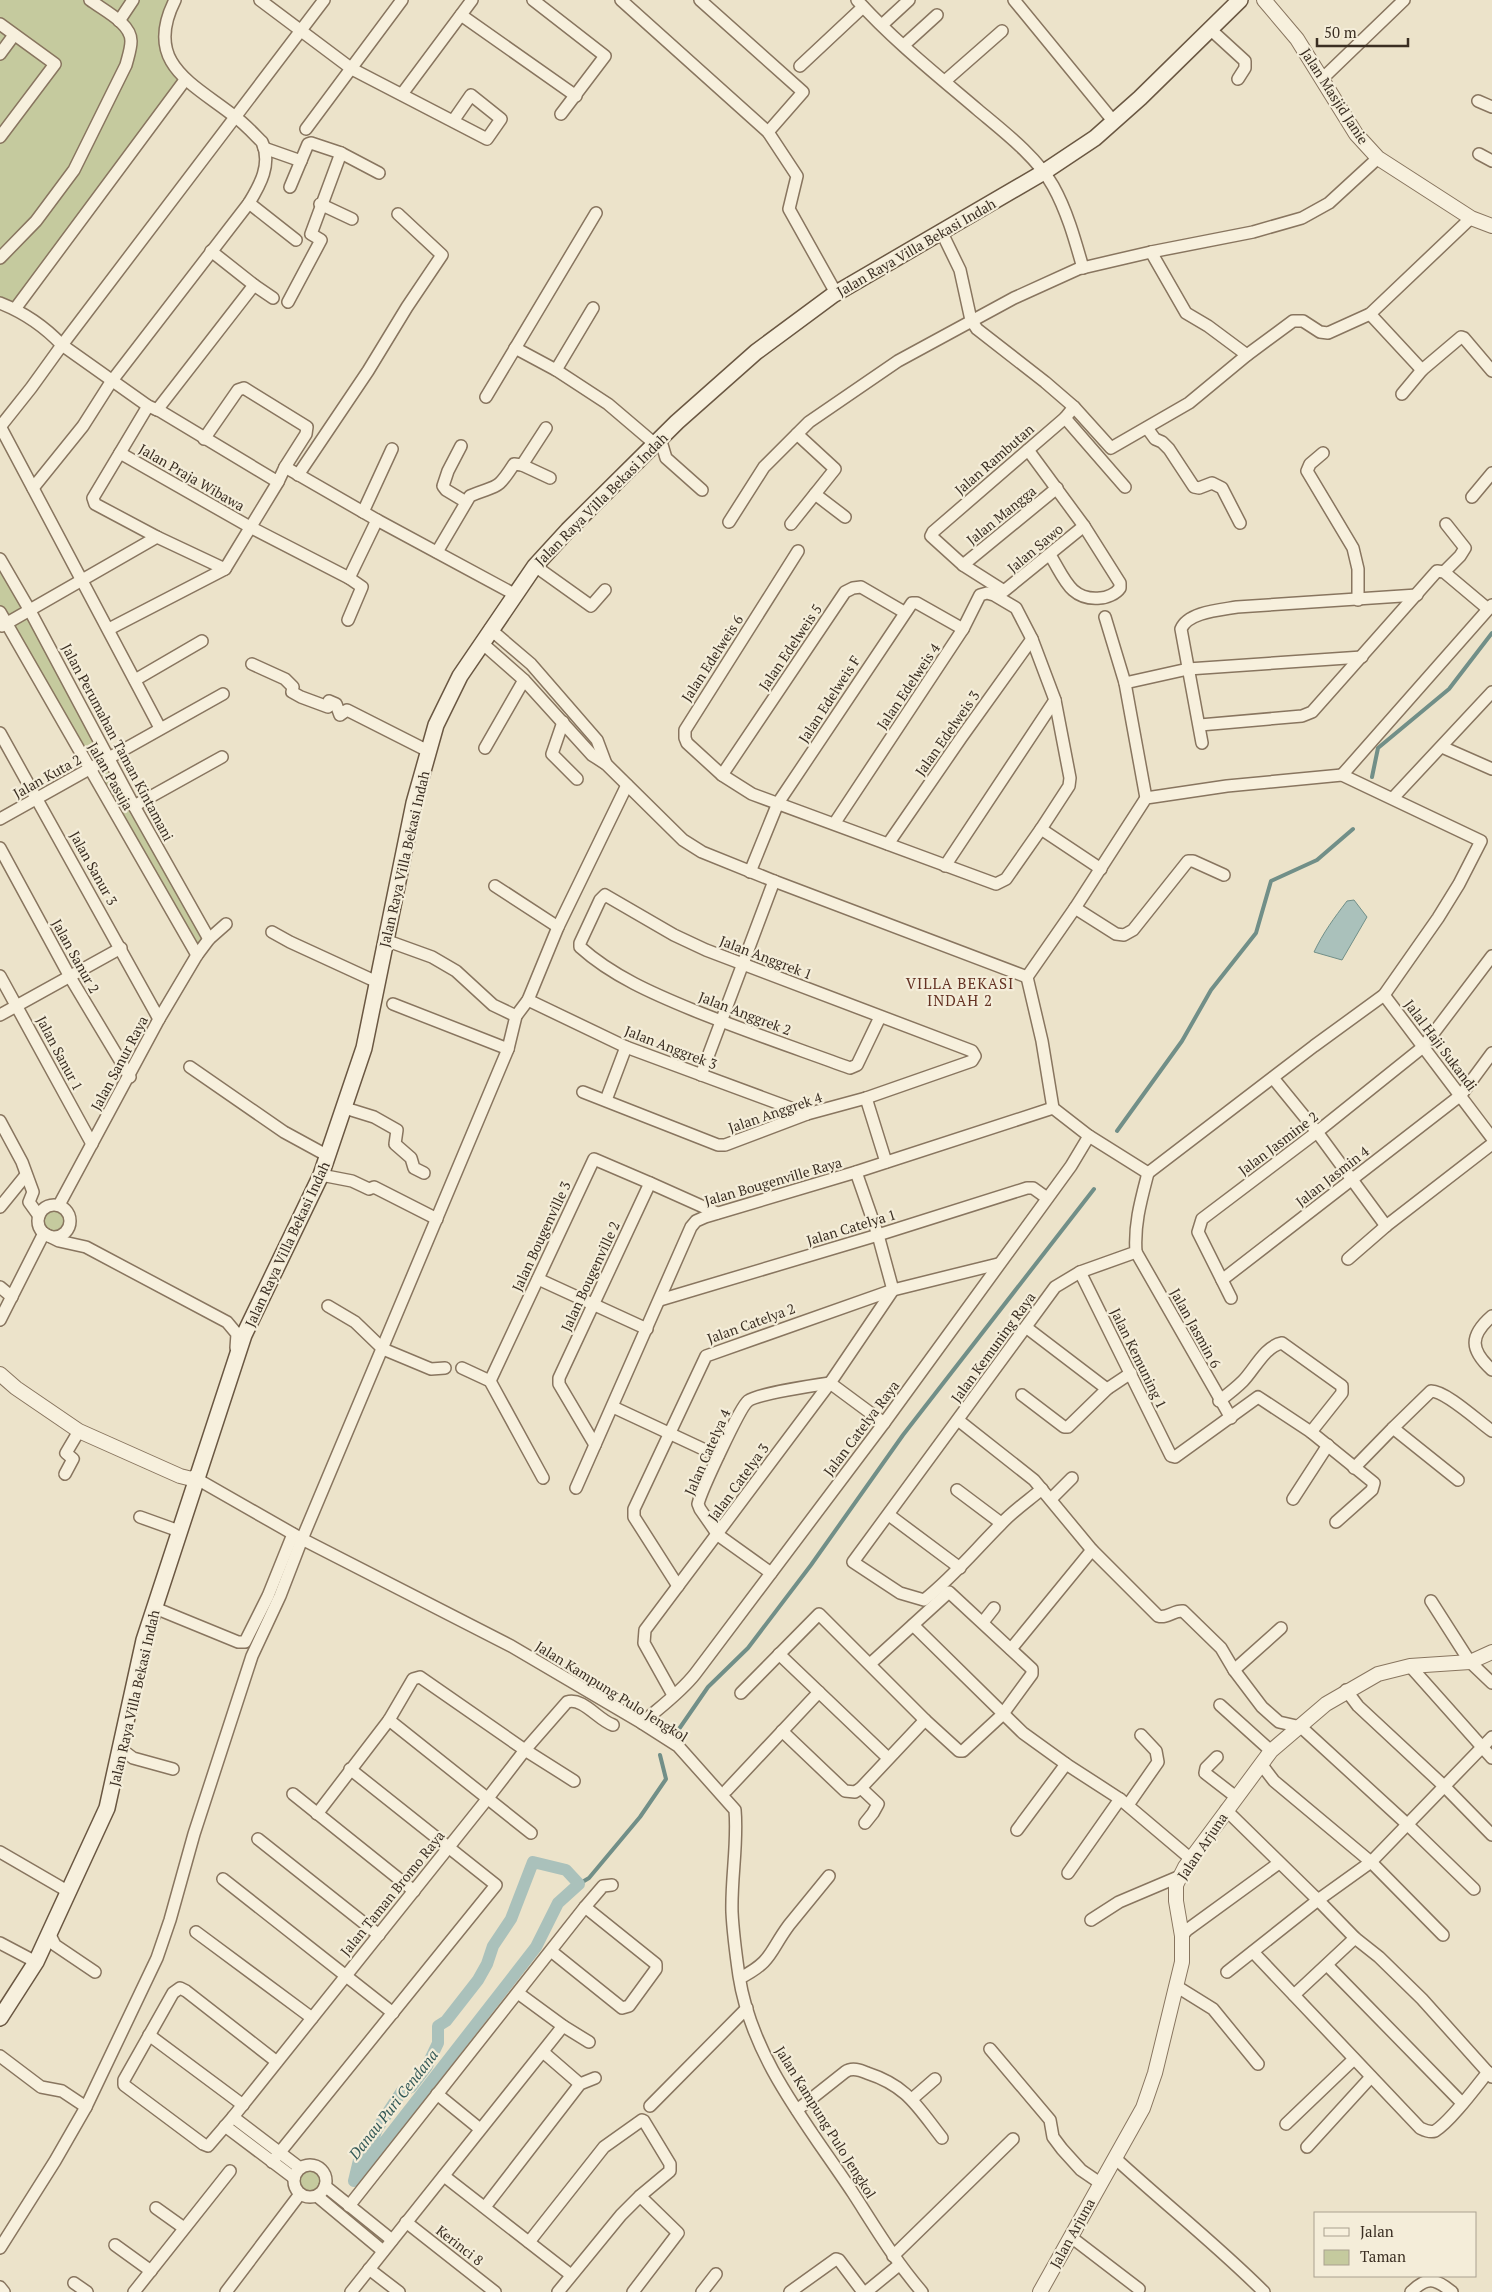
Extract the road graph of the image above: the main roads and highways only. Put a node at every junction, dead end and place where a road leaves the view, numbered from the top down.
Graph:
1 (1240, 0) edge
2 (0, 2018) edge

1 - 2 main road, Jalan Raya Villa Bekasi Indah

